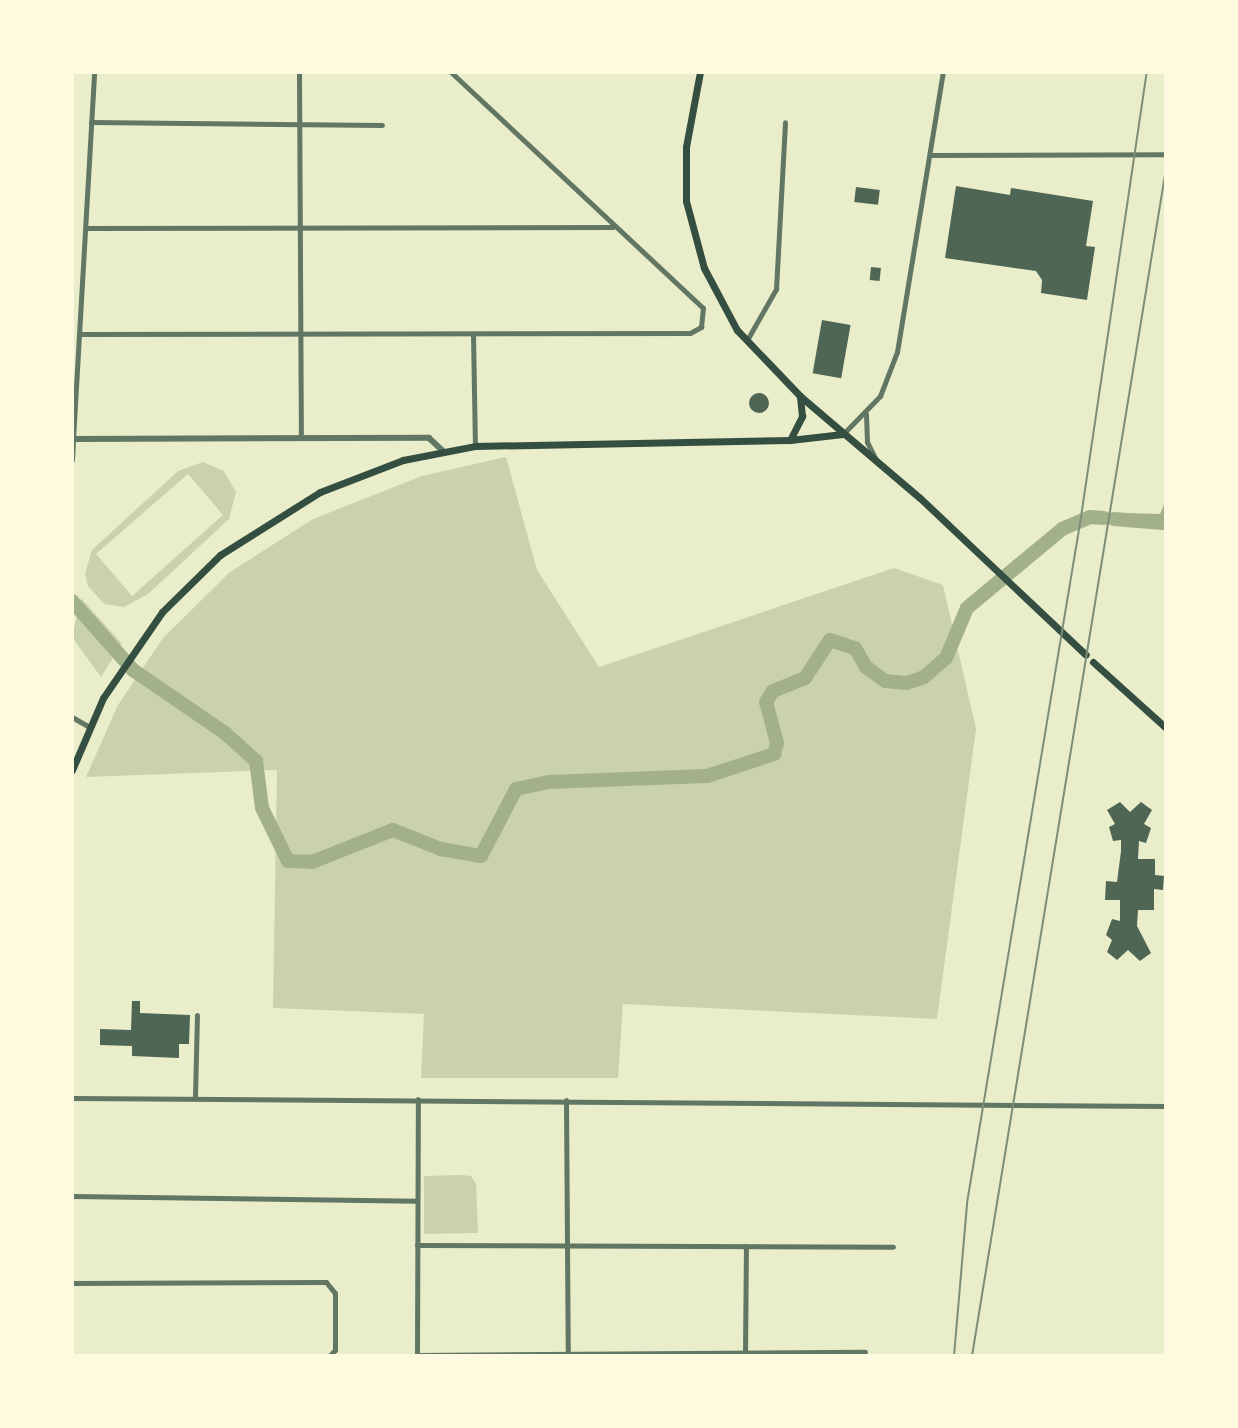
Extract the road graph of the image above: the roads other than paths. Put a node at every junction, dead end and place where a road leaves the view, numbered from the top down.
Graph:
1 (94, 72) edge
2 (299, 72) edge
3 (451, 72) edge
4 (700, 72) edge
5 (943, 72) edge
6 (91, 122) junction
7 (785, 122) dead end
8 (300, 125) junction
9 (382, 125) dead end
10 (1166, 154) edge
11 (930, 155) junction
12 (301, 227) junction
13 (614, 227) junction
14 (86, 228) junction
15 (302, 331) junction
16 (79, 334) junction
17 (473, 334) junction
18 (747, 341) junction
19 (800, 396) junction
20 (866, 411) junction
21 (843, 434) junction
22 (301, 438) junction
23 (73, 439) edge
24 (790, 440) junction
25 (475, 446) junction
26 (443, 451) junction
27 (72, 460) edge
28 (877, 462) junction
29 (1086, 655) dead end
30 (1093, 662) dead end
31 (72, 717) edge
32 (89, 727) junction
33 (1166, 728) edge
34 (72, 770) edge
35 (197, 1015) dead end
36 (195, 1096) junction
37 (72, 1098) edge
38 (418, 1099) junction
39 (566, 1100) junction
40 (1166, 1106) edge
41 (72, 1196) edge
42 (416, 1201) junction
43 (417, 1245) junction
44 (566, 1246) junction
45 (746, 1246) junction
46 (893, 1247) dead end
47 (72, 1283) edge
48 (865, 1352) dead end
49 (568, 1355) edge
50 (745, 1355) edge
51 (329, 1356) edge
52 (417, 1356) edge

1 - 6 street
2 - 8 street
3 - 13 street
4 - 18 main road
5 - 11 street
6 - 8 street
6 - 14 street
7 - 18 street
8 - 9 street
8 - 12 street
10 - 11 street
11 - 20 street
12 - 13 street
12 - 14 street
12 - 15 street
13 - 17 street
14 - 16 street
15 - 16 street
15 - 17 street
15 - 22 street
16 - 23 street
17 - 25 street
18 - 19 main road
19 - 21 main road
19 - 24 main road
20 - 21 street
20 - 28 street
21 - 24 main road
21 - 28 main road
22 - 23 street
22 - 26 street
23 - 27 street
24 - 25 main road
25 - 26 main road
26 - 32 main road
28 - 29 main road
30 - 33 main road
31 - 32 street
32 - 34 main road
35 - 36 street
36 - 37 street
36 - 38 street
38 - 39 street
38 - 42 street
39 - 40 street
39 - 44 street
41 - 42 street
42 - 43 street
43 - 44 street
43 - 52 street
44 - 45 street
44 - 49 street
45 - 46 street
45 - 50 street
47 - 51 street
48 - 50 street
49 - 50 street
49 - 52 street

